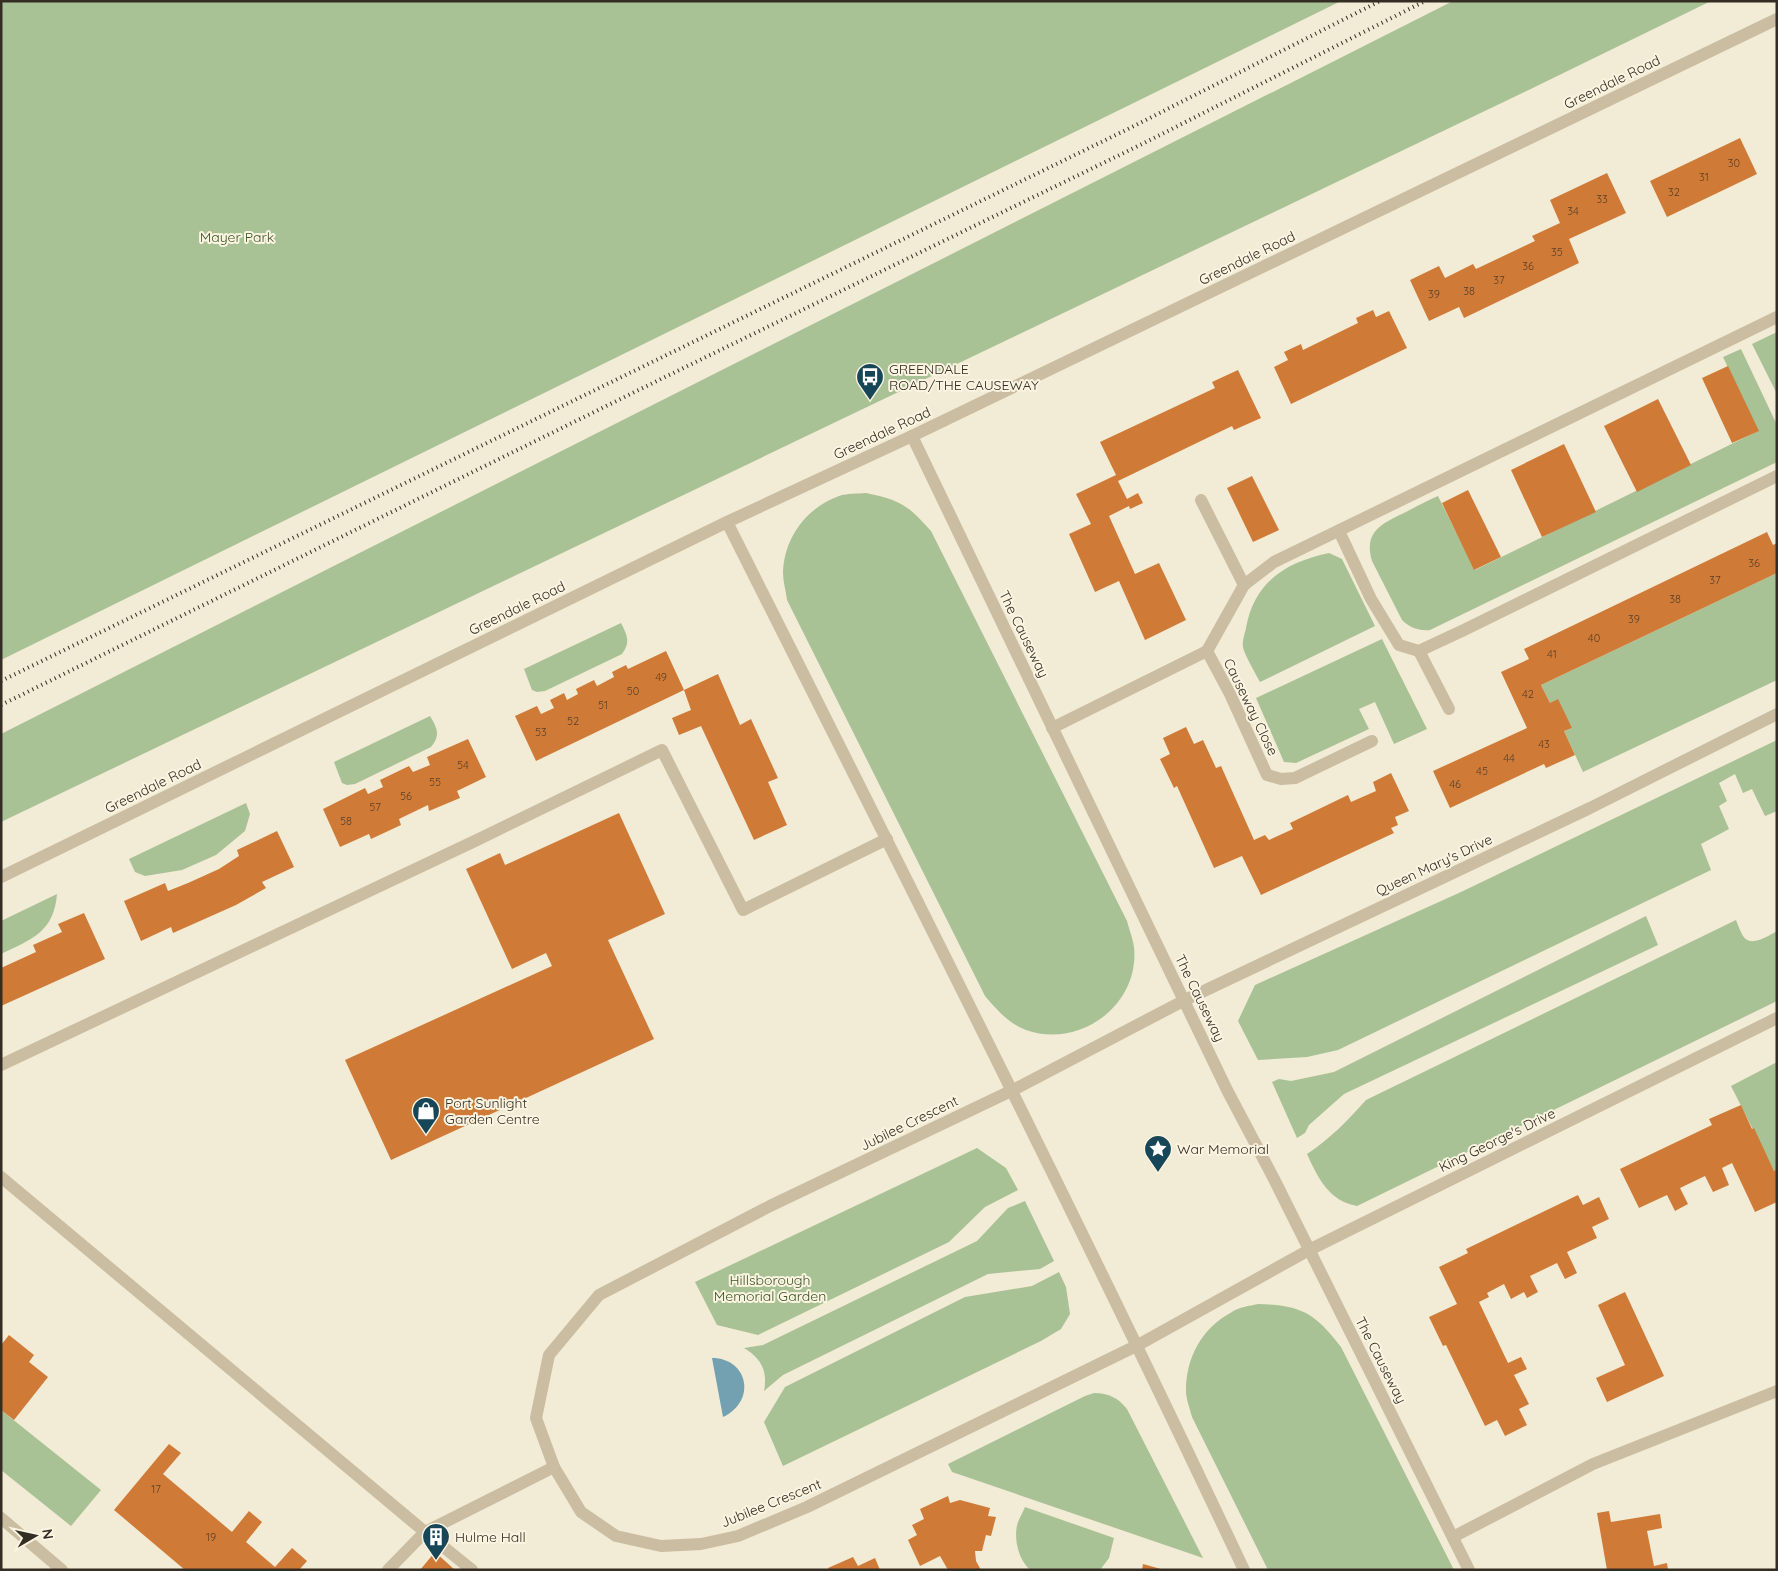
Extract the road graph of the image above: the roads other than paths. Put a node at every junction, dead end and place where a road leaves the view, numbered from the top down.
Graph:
1 (1777, 19) edge
2 (1777, 317) edge
3 (912, 436) junction
4 (1777, 476) edge
5 (1201, 500) dead end
6 (727, 522) junction
7 (1339, 531) junction
8 (1244, 585) junction
9 (1207, 651) junction
10 (1419, 651) junction
11 (1449, 709) dead end
12 (1777, 714) edge
13 (1052, 728) junction
14 (1372, 741) dead end
15 (887, 839) junction
16 (1, 877) edge
17 (1185, 1000) junction
18 (1777, 1018) edge
19 (1103, 1042) joint
20 (1, 1065) edge
21 (1013, 1090) junction
22 (1, 1176) edge
23 (1310, 1250) junction
24 (1234, 1292) joint
25 (1138, 1345) junction
26 (1777, 1391) edge
27 (554, 1467) junction
28 (1, 1518) edge
29 (424, 1532) junction
30 (1453, 1537) junction
31 (62, 1570) edge
32 (388, 1570) edge
33 (472, 1570) edge
34 (1244, 1570) edge
35 (1469, 1570) edge

1 - 3 street, Greendale Road
2 - 7 street
3 - 6 street, Greendale Road
3 - 13 street, The Causeway
4 - 10 street
5 - 8 street
6 - 15 street
6 - 16 street, Greendale Road
7 - 8 street
7 - 10 street
8 - 9 street
9 - 13 street, Causeway Close
9 - 14 street, Causeway Close
10 - 11 street
12 - 17 street, Queen Mary's Drive
13 - 17 street, The Causeway
15 - 20 street
15 - 21 street
17 - 19 street, Queen Mary's Drive
17 - 23 street, The Causeway
18 - 23 street, King George's Drive
19 - 21 street, Jubilee Crescent
21 - 25 street
21 - 27 street, Jubilee Crescent
22 - 29 street
23 - 24 street, King George's Drive
23 - 30 street, The Causeway
24 - 25 street, Jubilee Crescent
25 - 27 street, Jubilee Crescent
25 - 34 street
26 - 30 street
27 - 29 street
28 - 31 street
29 - 32 street
29 - 33 street
30 - 35 street, The Causeway

